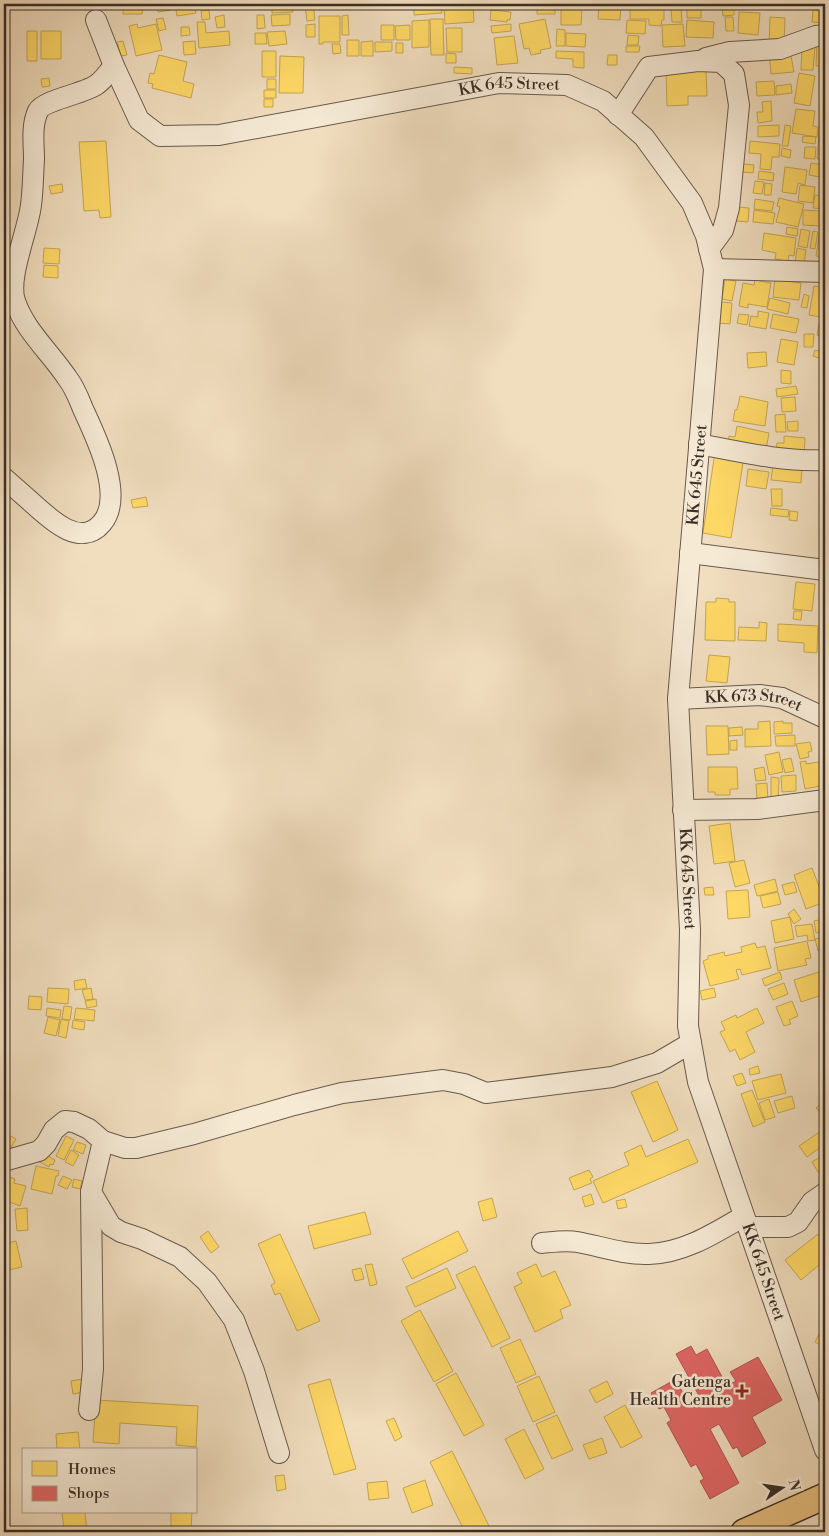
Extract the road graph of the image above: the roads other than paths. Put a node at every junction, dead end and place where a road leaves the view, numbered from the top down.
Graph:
1 (96, 20) dead end
2 (825, 35) edge
3 (698, 61) junction
4 (114, 66) junction
5 (618, 114) junction
6 (709, 250) junction
7 (714, 269) junction
8 (825, 272) edge
9 (700, 444) junction
10 (825, 460) edge
11 (4, 478) edge
12 (690, 553) junction
13 (825, 570) edge
14 (678, 699) junction
15 (825, 718) edge
16 (825, 800) edge
17 (684, 810) junction
18 (691, 1043) junction
19 (103, 1141) junction
20 (4, 1161) edge
21 (91, 1192) junction
22 (825, 1193) edge
23 (746, 1221) junction
24 (542, 1242) dead end
25 (89, 1410) dead end
26 (825, 1450) edge
27 (279, 1453) dead end
28 (825, 1496) edge
29 (744, 1532) edge

1 - 4 street, KK 645 Street
2 - 3 street
3 - 5 street
3 - 6 street
4 - 5 street, KK 645 Street
4 - 11 street
5 - 6 street, KK 645 Street
6 - 7 street, KK 645 Street
7 - 8 street
7 - 9 street, KK 645 Street
9 - 10 street
9 - 12 street, KK 645 Street
12 - 13 street
12 - 14 street, KK 645 Street
14 - 15 street, KK 673 Street
14 - 17 street, KK 645 Street
16 - 17 street
17 - 18 street, KK 645 Street
18 - 19 street
18 - 23 street, KK 645 Street
19 - 20 street
19 - 21 street
21 - 25 street
21 - 27 street
22 - 23 street
23 - 24 street
23 - 26 street, KK 645 Street
28 - 29 main road

